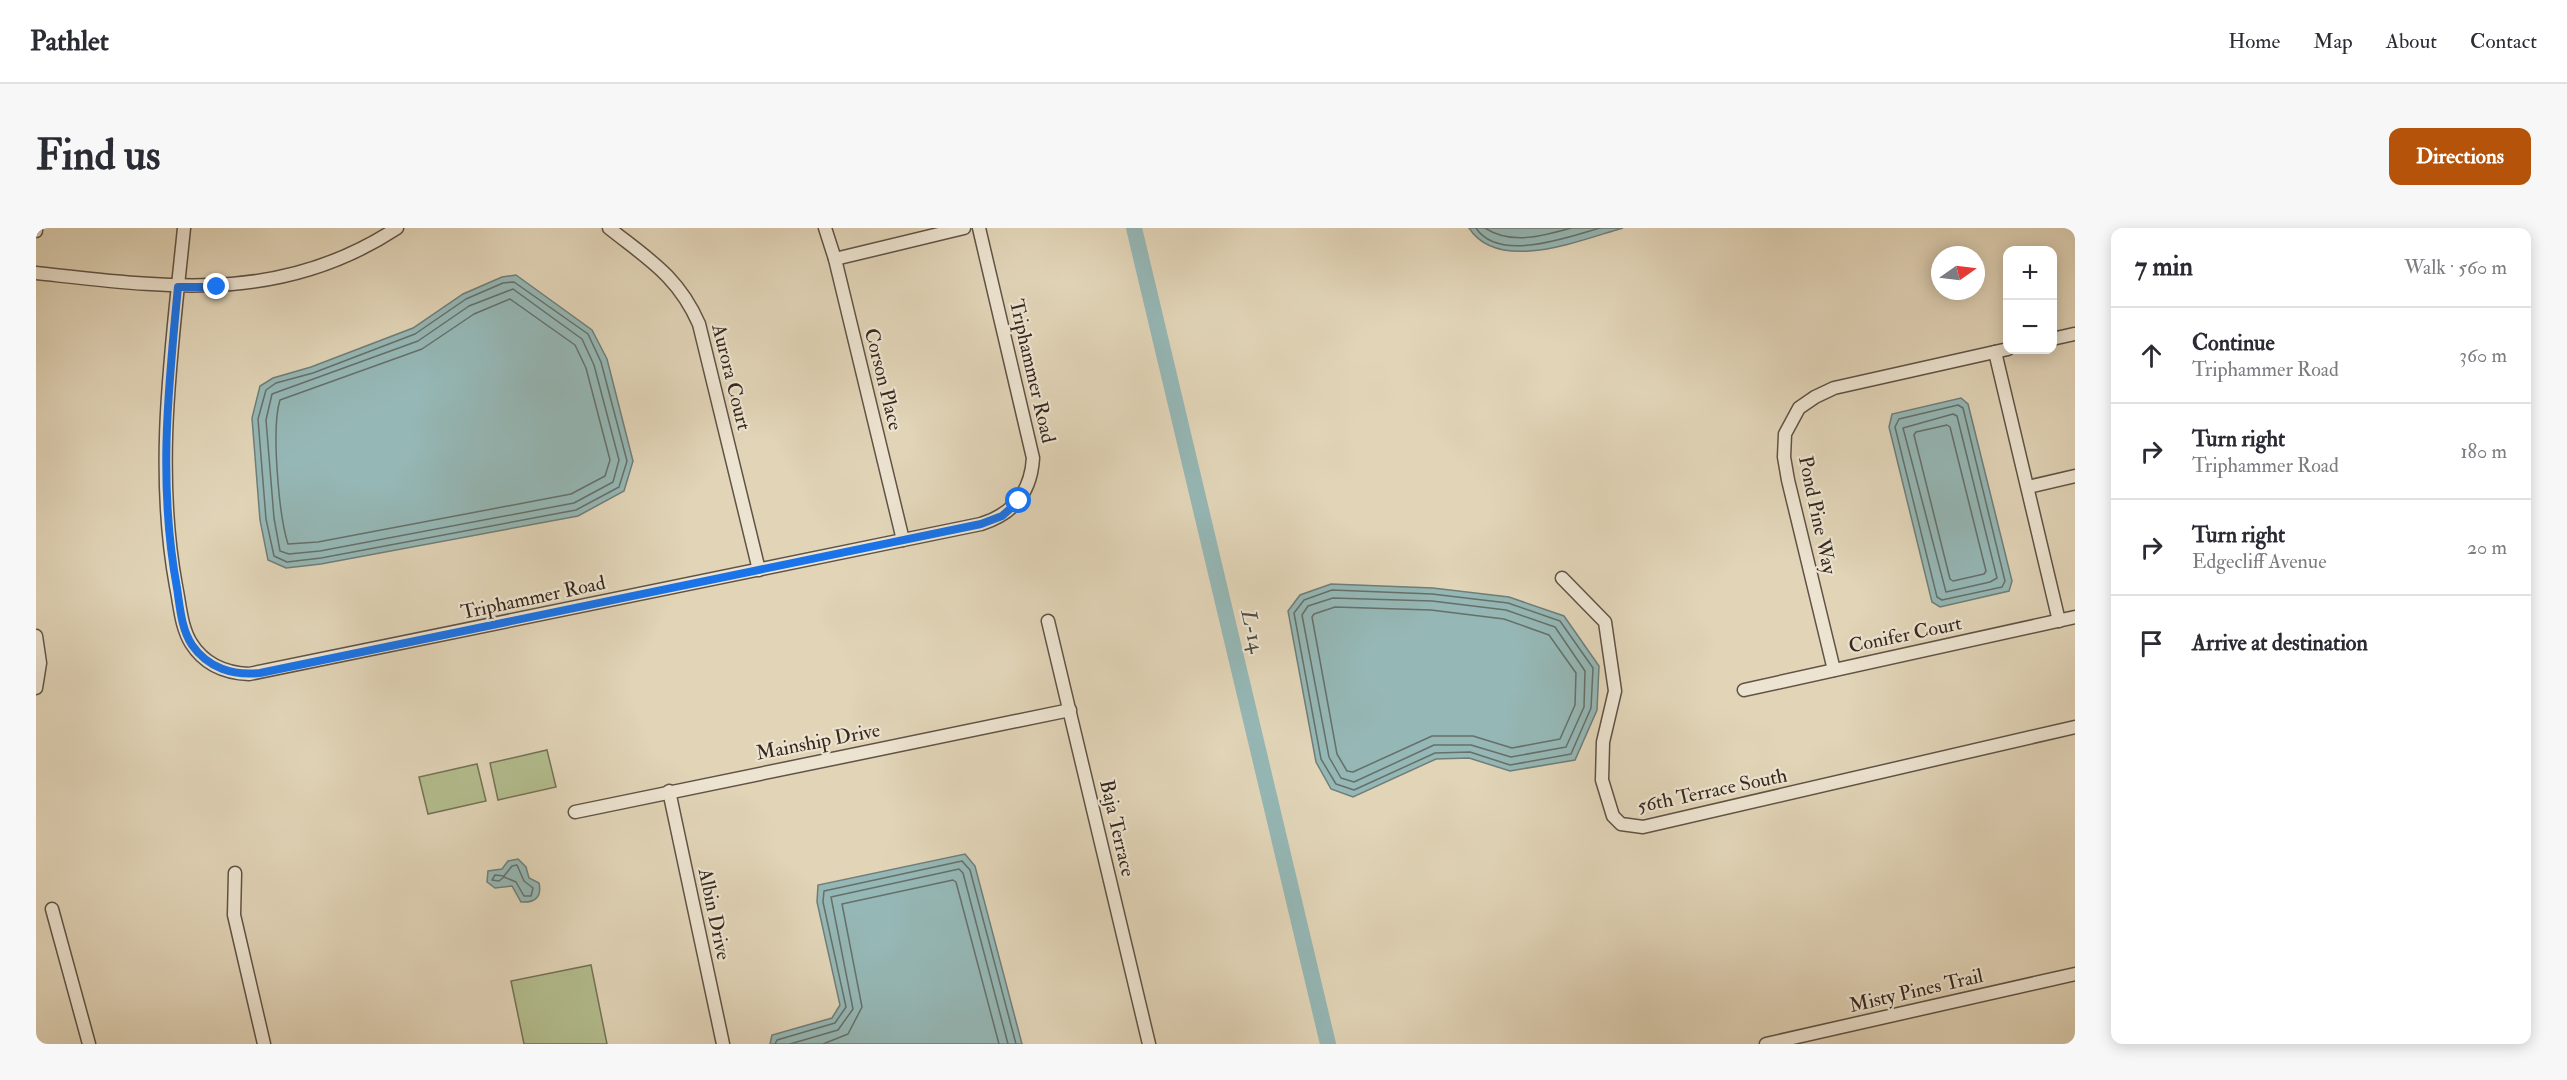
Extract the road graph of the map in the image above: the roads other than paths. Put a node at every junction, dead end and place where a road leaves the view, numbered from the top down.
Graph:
1 (184, 228) edge
2 (398, 228) edge
3 (609, 228) edge
4 (825, 228) edge
5 (964, 228) edge
6 (979, 228) edge
7 (835, 259) junction
8 (36, 273) edge
9 (178, 287) junction
10 (2074, 334) edge
11 (2057, 338) edge
12 (2003, 350) edge
13 (1995, 352) junction
14 (2075, 476) edge
15 (2028, 487) junction
16 (903, 540) junction
17 (759, 570) junction
18 (1562, 578) dead end
19 (2075, 617) edge
20 (1048, 621) dead end
21 (2059, 621) junction
22 (36, 636) edge
23 (1834, 670) junction
24 (36, 688) edge
25 (1744, 690) dead end
26 (1070, 710) junction
27 (2075, 727) edge
28 (669, 791) junction
29 (574, 812) dead end
30 (235, 873) dead end
31 (52, 909) dead end
32 (2075, 975) edge
33 (88, 1044) edge
34 (264, 1044) edge
35 (723, 1044) edge
36 (1149, 1044) edge
37 (1766, 1044) edge

1 - 9 street, Triphammer Road
2 - 9 street
3 - 17 street, Aurora Court
4 - 7 street, Corson Place
5 - 7 street
6 - 16 street, Triphammer Road
7 - 16 street, Corson Place
8 - 9 street
9 - 17 street, Triphammer Road
10 - 11 street
12 - 13 street, Pond Pine Way
13 - 15 street
13 - 23 street, Pond Pine Way
14 - 15 street
15 - 21 street
16 - 17 street, Triphammer Road
18 - 27 street, 56th Terrace South
19 - 21 street, Conifer Court
20 - 26 street, Baja Terrace
21 - 23 street, Conifer Court
22 - 24 street
23 - 25 street, Conifer Court
26 - 28 street, Mainship Drive
26 - 36 street, Baja Terrace
28 - 29 street, Mainship Drive
28 - 35 street, Albin Drive
30 - 34 street
31 - 33 street
32 - 37 street, Misty Pines Trail

